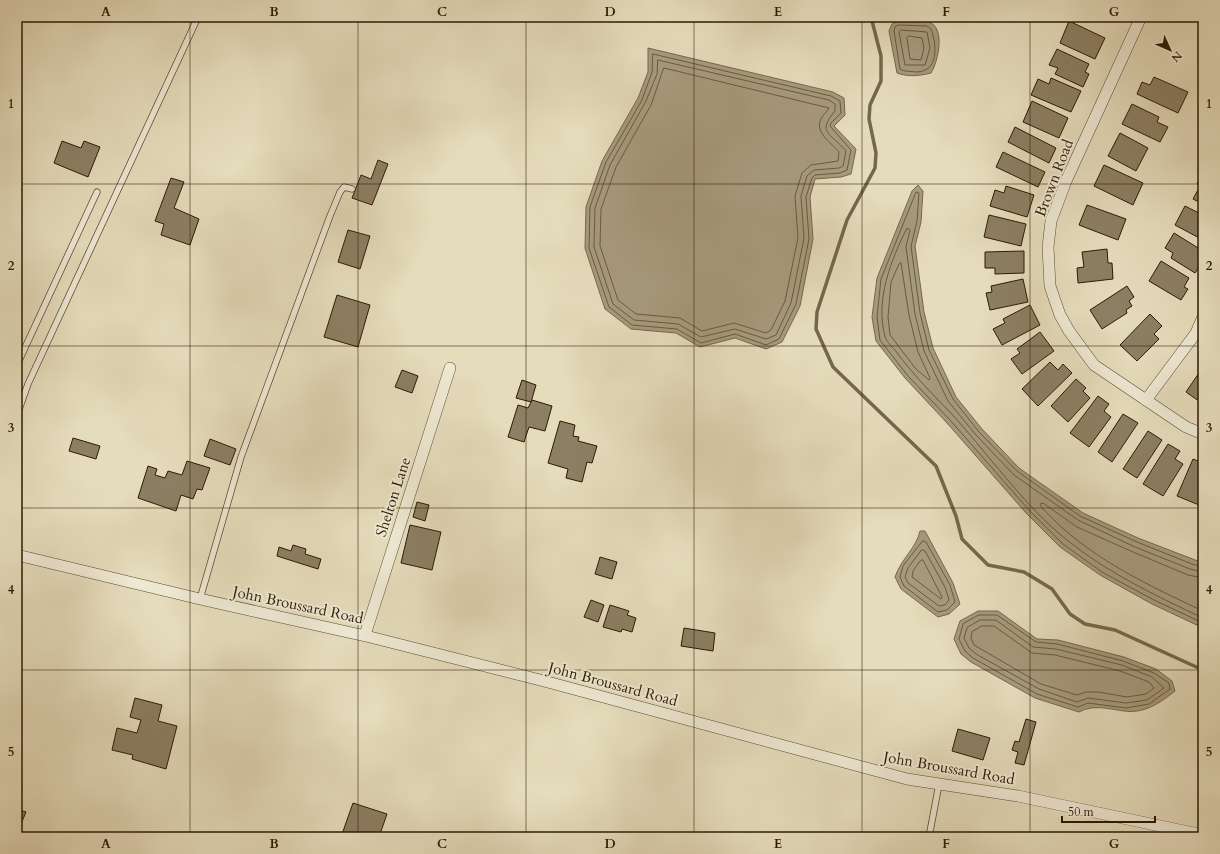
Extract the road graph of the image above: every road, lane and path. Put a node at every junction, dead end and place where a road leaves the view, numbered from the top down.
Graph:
1 (198, 17) edge
2 (1141, 17) edge
3 (352, 189) dead end
4 (97, 192) dead end
5 (1203, 316) edge
6 (17, 364) edge
7 (450, 368) dead end
8 (1146, 400) junction
9 (17, 415) edge
10 (1203, 434) edge
11 (17, 556) edge
12 (200, 599) junction
13 (365, 635) junction
14 (939, 784) junction
15 (1203, 835) edge
16 (929, 837) edge

1 - 9 lane
2 - 8 street, Brown Road
3 - 12 lane
4 - 6 lane
5 - 8 street
7 - 13 street, Shelton Lane
8 - 10 street, Brown Road
11 - 12 street, John Broussard Road
12 - 13 street, John Broussard Road
13 - 14 street, John Broussard Road
14 - 15 street, John Broussard Road
14 - 16 lane

